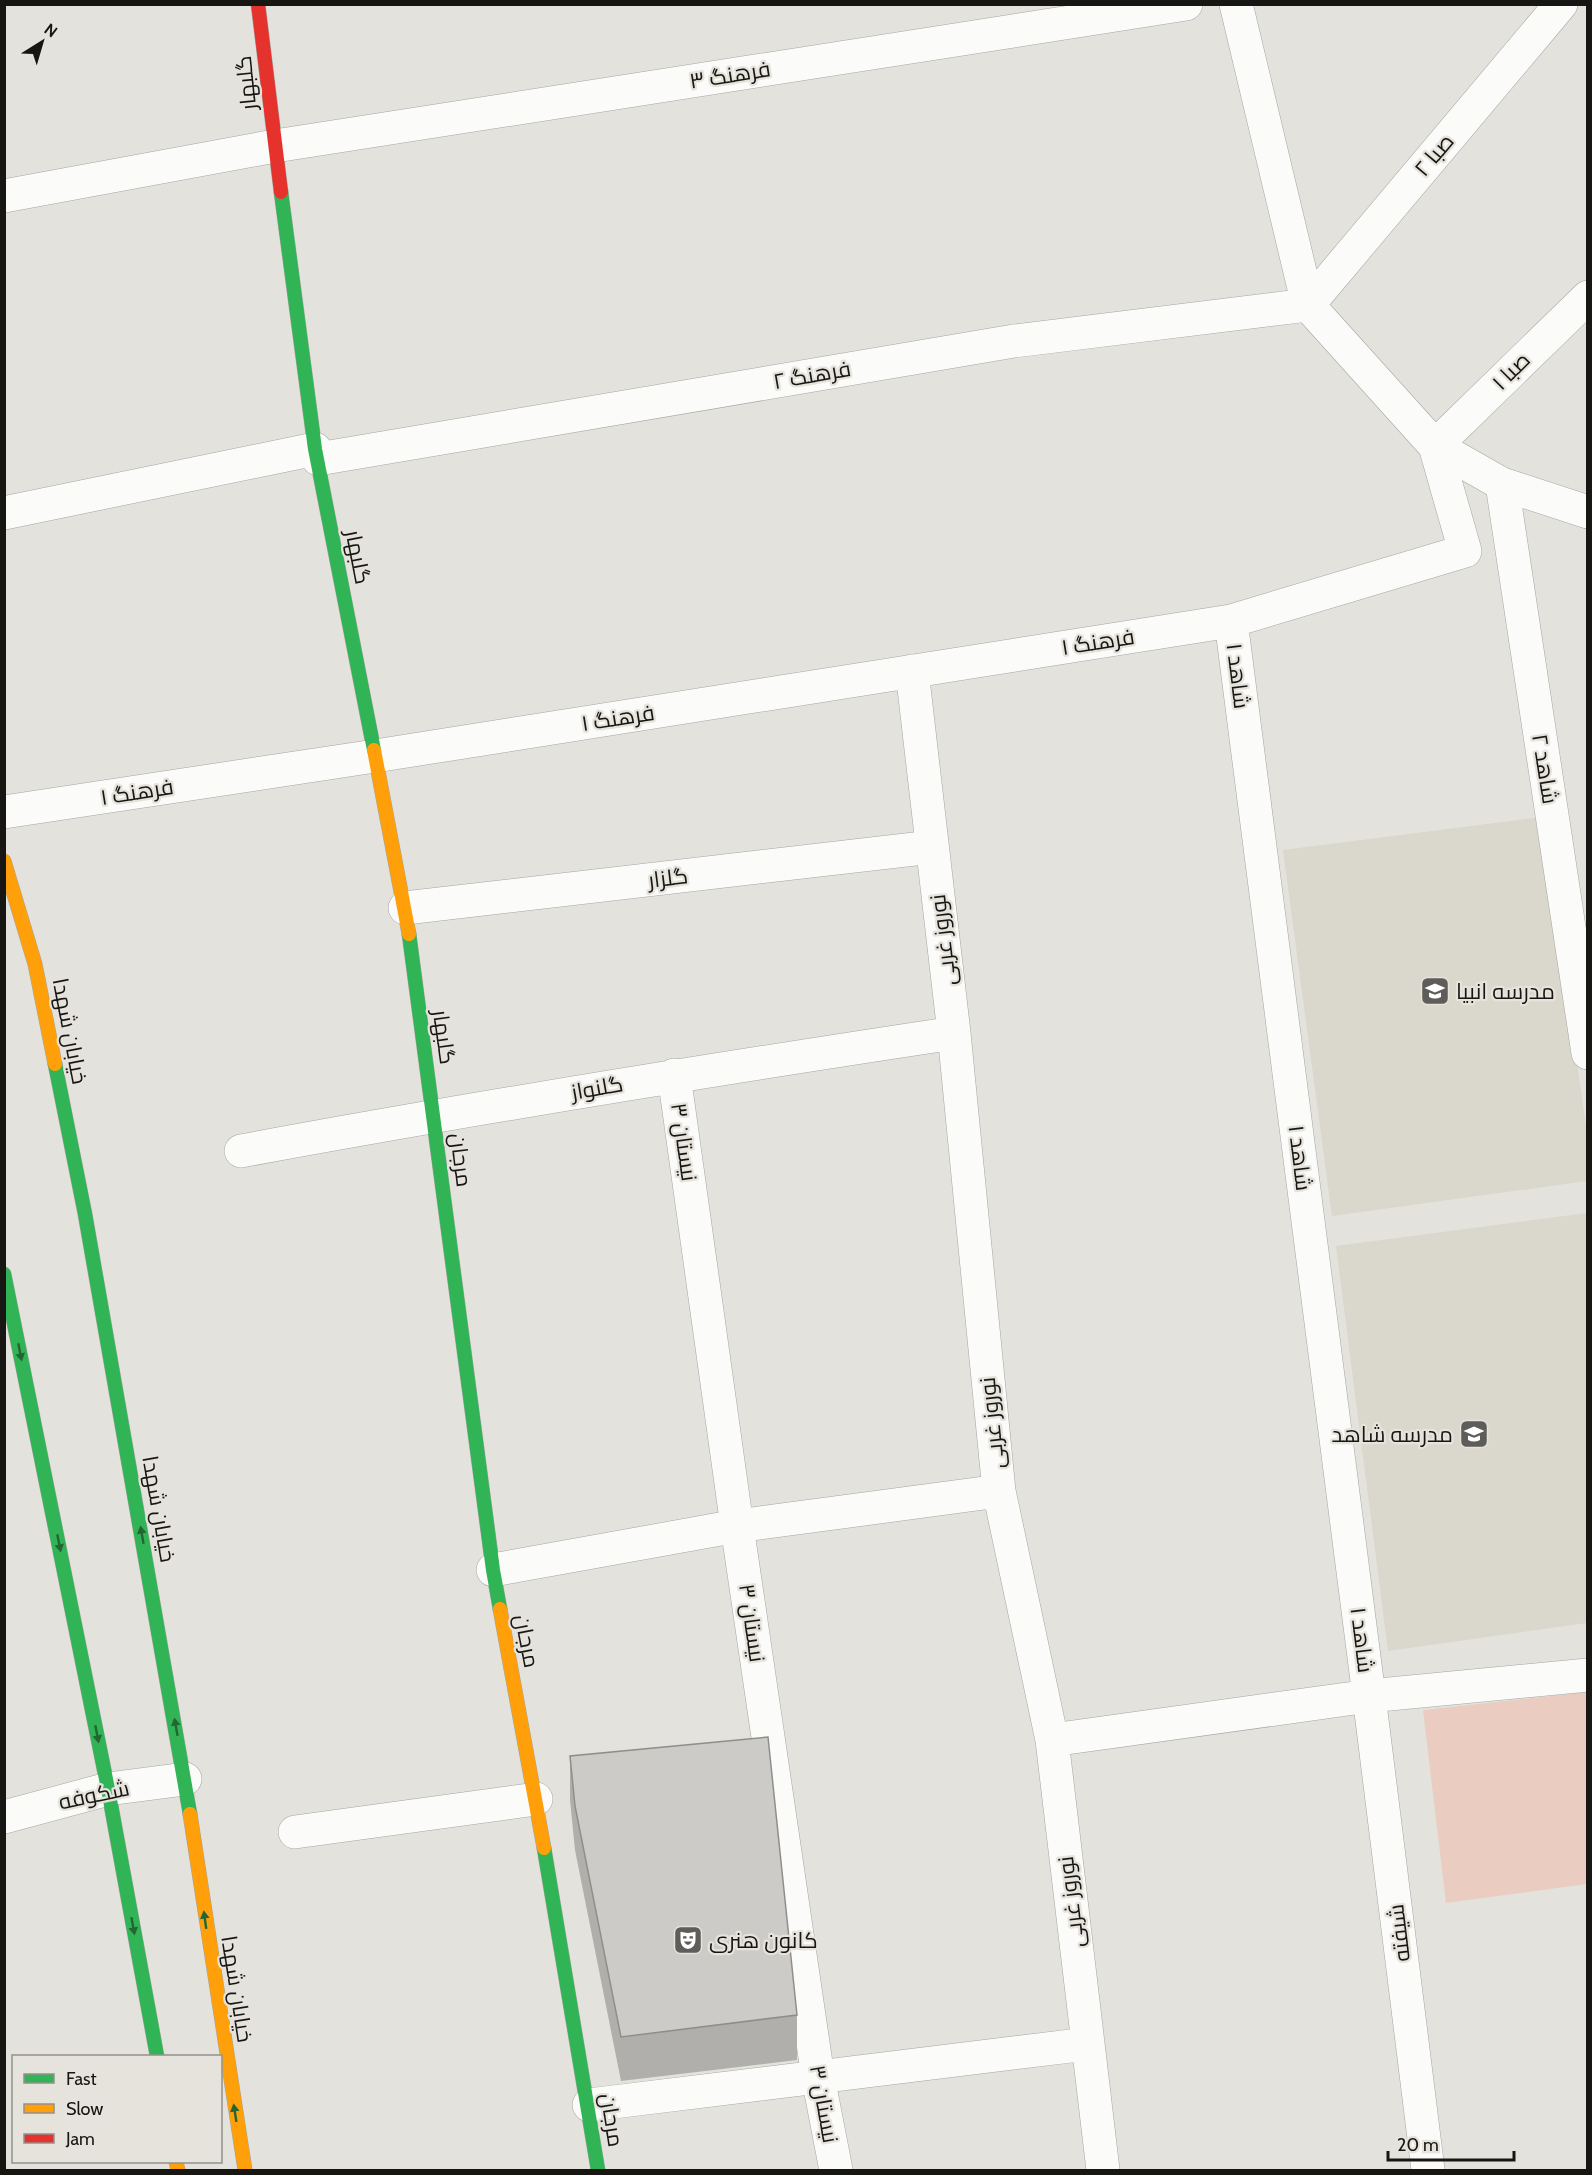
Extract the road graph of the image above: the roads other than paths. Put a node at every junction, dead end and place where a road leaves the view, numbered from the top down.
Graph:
1 (258, 4) edge
2 (1186, 4) edge
3 (1236, 4) edge
4 (1561, 4) edge
5 (274, 146) junction
6 (4, 196) edge
7 (1587, 297) edge
8 (1308, 305) junction
9 (1435, 446) junction
10 (317, 454) junction
11 (1502, 484) junction
12 (1587, 512) edge
13 (4, 513) edge
14 (1231, 621) junction
15 (912, 671) junction
16 (375, 756) junction
17 (4, 812) edge
18 (932, 847) junction
19 (4, 861) edge
20 (405, 908) junction
21 (954, 1033) junction
22 (1587, 1053) edge
23 (674, 1075) junction
24 (434, 1115) junction
25 (241, 1151) dead end
26 (4, 1274) edge
27 (999, 1491) junction
28 (737, 1526) junction
29 (492, 1570) junction
30 (1587, 1675) edge
31 (1370, 1696) junction
32 (1052, 1740) junction
33 (185, 1779) junction
34 (108, 1789) junction
35 (536, 1799) junction
36 (4, 1816) edge
37 (295, 1832) dead end
38 (1087, 2044) junction
39 (157, 2055) edge
40 (818, 2077) junction
41 (589, 2105) junction
42 (245, 2170) edge
43 (598, 2170) edge
44 (836, 2170) edge
45 (1103, 2170) edge
46 (1428, 2170) edge

1 - 5 street, گلبهار
2 - 5 street, فرهنگ ۳
3 - 8 street
4 - 8 street, صبا ۲
5 - 6 street, فرهنگ ۳
5 - 10 street, گلبهار
7 - 9 street, صبا ۱
8 - 9 street
8 - 10 street, فرهنگ ۲
9 - 11 street
9 - 14 street, فرهنگ ۱
10 - 13 street, فرهنگ ۲
10 - 16 street, گلبهار
11 - 12 street
11 - 22 street, شاهد ۲
14 - 15 street, فرهنگ ۱
14 - 31 street, شاهد ۱
15 - 16 street, فرهنگ ۱
15 - 18 street, نوروز غربی
16 - 17 street, فرهنگ ۱
16 - 20 street, گلبهار
18 - 20 street, گلزار
18 - 21 street, نوروز غربی
33 -> 19 street, خیابان شهدا
20 - 24 street, گلبهار
21 - 23 street, گلنواز
21 - 27 street, نوروز غربی
23 - 24 street, گلنواز
23 - 28 street, نیستان ۳
24 - 25 street, گلنواز
24 - 29 street, مرجان
26 -> 34 street
27 - 28 street
27 - 32 street, نوروز غربی
28 - 29 street
28 - 40 street, نیستان ۳
29 - 35 street, مرجان
30 - 31 street
31 - 32 street
31 - 46 street, شیفته
32 - 38 street, نوروز غربی
33 - 34 street, شکوفه
42 -> 33 street, خیابان شهدا
34 - 36 street, شکوفه
34 -> 39 street
35 - 37 street
35 - 41 street, مرجان
38 - 40 street
38 - 45 street, نوروز غربی
40 - 41 street
40 - 44 street, نیستان ۳
41 - 43 street, مرجان

